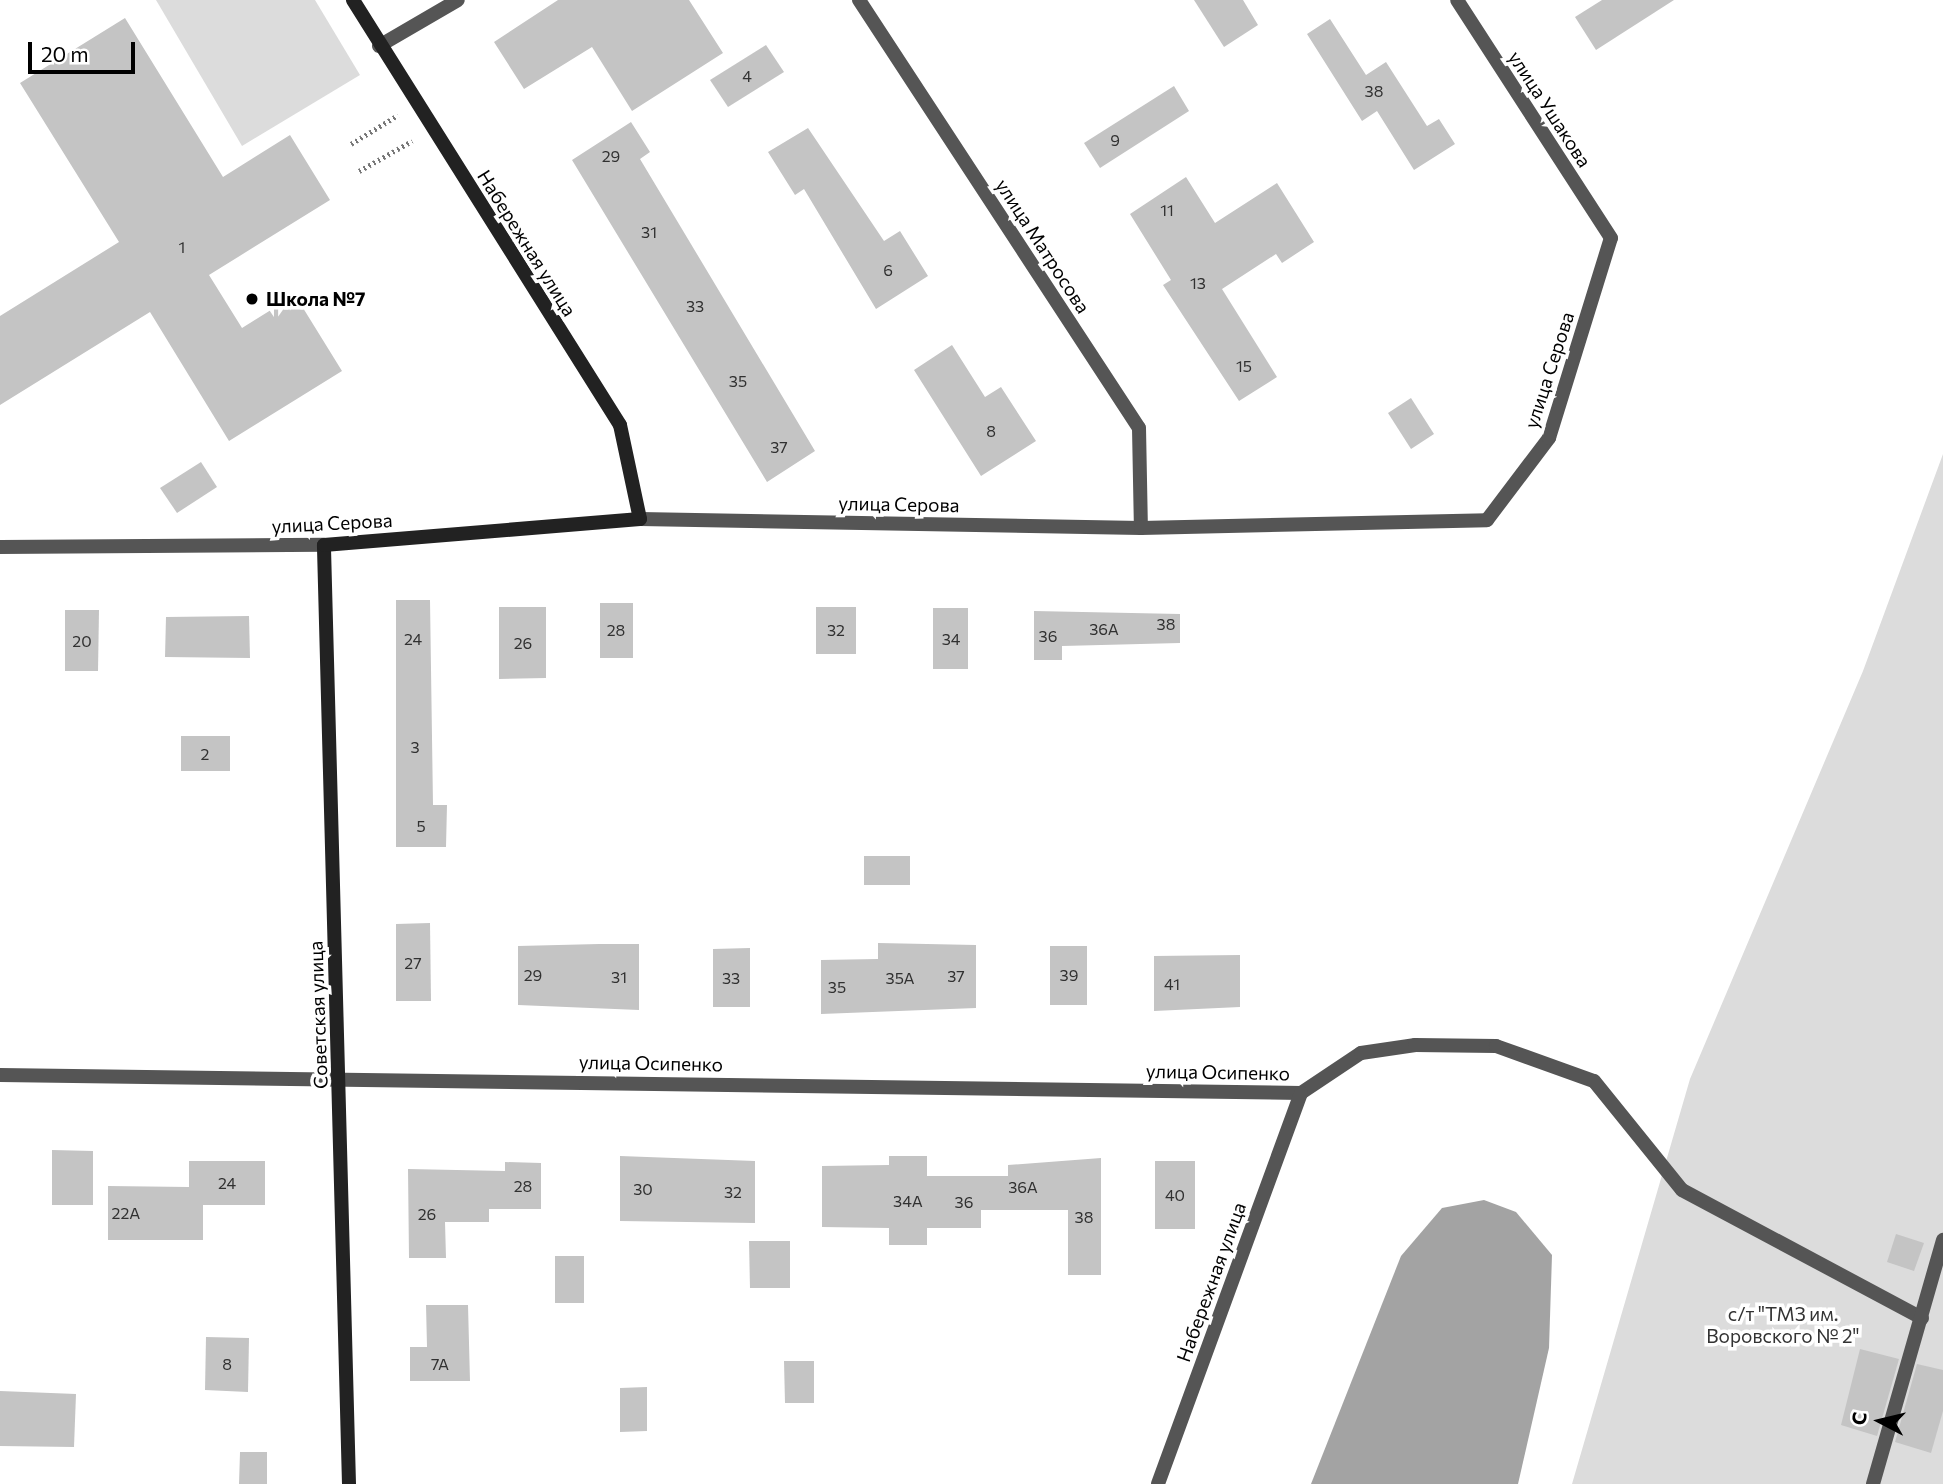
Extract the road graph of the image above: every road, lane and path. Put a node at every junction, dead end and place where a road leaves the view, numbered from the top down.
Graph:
1 (353, 0) edge
2 (458, 0) edge
3 (859, 0) edge
4 (1457, 0) edge
5 (379, 46) junction
6 (400, 114) dead end
7 (415, 139) dead end
8 (351, 144) dead end
9 (359, 171) dead end
10 (1611, 238) joint
11 (640, 519) junction
12 (1141, 528) junction
13 (324, 545) junction
14 (0, 547) edge
15 (0, 1075) edge
16 (340, 1077) junction
17 (1301, 1093) junction
18 (1943, 1240) edge
19 (1922, 1318) junction
20 (349, 1484) edge
21 (1158, 1484) edge
22 (1873, 1484) edge

1 - 5 street, Набережная улица
2 - 5 street
3 - 12 street, улица Матросова
4 - 10 street, улица Ушакова
5 - 11 street, Набережная улица
6 - 8 path
7 - 9 path
10 - 12 street, улица Серова
11 - 12 street, улица Серова
11 - 13 street, улица Серова
13 - 14 street, улица Серова
13 - 16 street, Советская улица
15 - 16 street, улица Осипенко
16 - 17 street, улица Осипенко
16 - 20 street, Советская улица
17 - 19 street
17 - 21 street, Набережная улица
18 - 19 street
19 - 22 street

